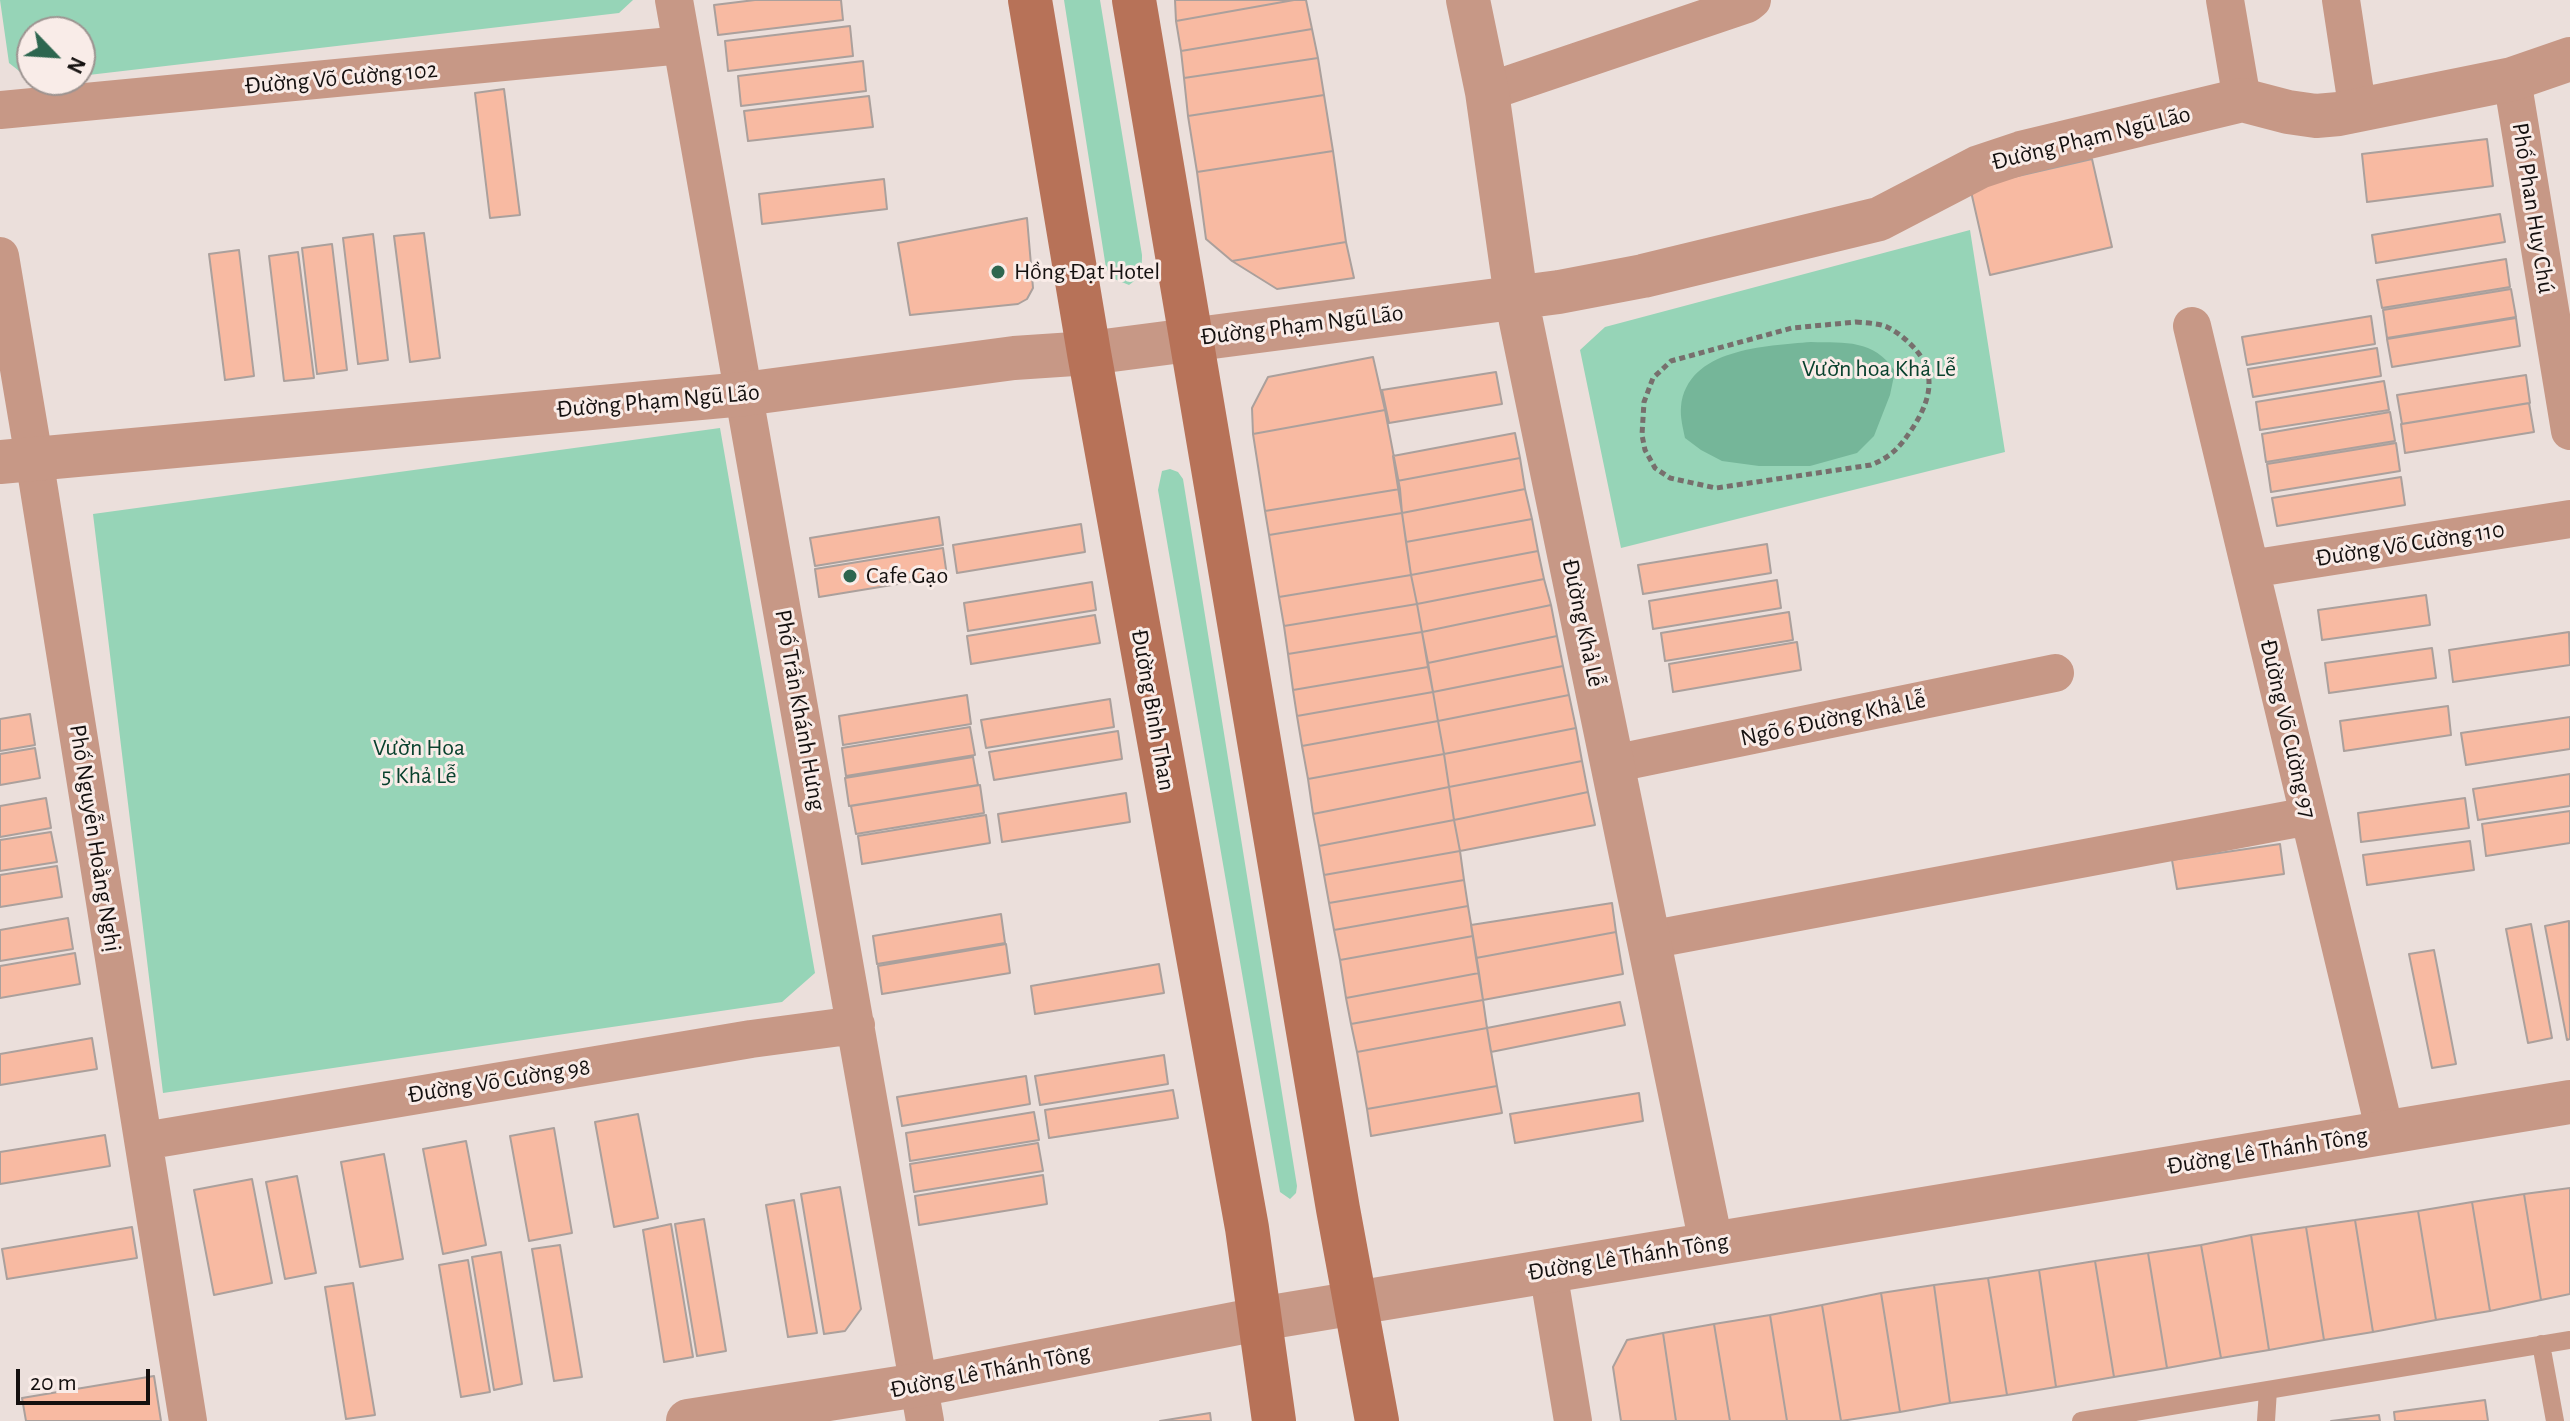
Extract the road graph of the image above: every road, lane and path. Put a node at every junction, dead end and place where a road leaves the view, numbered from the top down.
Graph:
1 (674, 0) edge
2 (1030, 0) edge
3 (1134, 0) edge
4 (1468, 0) edge
5 (1752, 0) edge
6 (2225, 0) edge
7 (2341, 0) edge
8 (682, 45) junction
9 (2570, 59) edge
10 (2512, 79) junction
11 (1487, 92) junction
12 (2242, 100) junction
13 (0, 110) edge
14 (2358, 112) junction
15 (0, 256) edge
16 (1516, 297) junction
17 (2192, 326) dead end
18 (1191, 340) junction
19 (1089, 353) junction
20 (744, 394) junction
21 (2570, 431) edge
22 (1906, 437) joint
23 (17, 460) edge
24 (2570, 519) edge
25 (2250, 569) junction
26 (2055, 673) dead end
27 (1612, 764) junction
28 (2309, 816) junction
29 (1649, 940) junction
30 (856, 1025) junction
31 (2570, 1102) edge
32 (2385, 1132) junction
33 (144, 1141) junction
34 (1711, 1243) junction
35 (1548, 1271) junction
36 (1356, 1303) junction
37 (1259, 1319) junction
38 (2570, 1340) edge
39 (2541, 1344) junction
40 (2268, 1390) junction
41 (922, 1403) edge
42 (188, 1421) edge
43 (688, 1421) edge
44 (1274, 1421) edge
45 (1377, 1421) edge
46 (1573, 1421) edge
47 (2081, 1421) edge
48 (2266, 1421) edge
49 (2555, 1421) edge

1 - 8 street, Phố Trần Khánh Hưng
2 - 19 main road, Đường Bình Than
3 - 18 main road
4 - 11 street, Đường Khả Lễ
5 - 11 street
6 - 12 street
7 - 14 street
8 - 13 street, Đường Võ Cường 102
8 - 20 street, Phố Trần Khánh Hưng
9 - 10 street, Đường Phạm Ngũ Lão
10 - 14 street, Đường Phạm Ngũ Lão
10 - 21 street, Phố Phan Huy Chú
11 - 16 street, Đường Khả Lễ
12 - 14 street, Đường Phạm Ngũ Lão
12 - 16 street, Đường Phạm Ngũ Lão
15 - 23 street, Phố Nguyễn Hoằng Nghị
16 - 18 street, Đường Phạm Ngũ Lão
16 - 27 street, Đường Khả Lễ
17 - 25 street, Đường Võ Cường 97
18 - 19 street, Đường Phạm Ngũ Lão
18 - 36 main road
19 - 20 street, Đường Phạm Ngũ Lão
19 - 37 main road, Đường Bình Than
20 - 23 street, Đường Phạm Ngũ Lão
20 - 30 street, Phố Trần Khánh Hưng
22 - 22 path
23 - 33 street, Phố Nguyễn Hoằng Nghị
24 - 25 street, Đường Võ Cường 110
25 - 28 street, Đường Võ Cường 97
26 - 27 street, Ngõ 6 Đường Khả Lễ
27 - 29 street, Đường Khả Lễ
28 - 29 street
28 - 32 street, Đường Võ Cường 97
29 - 34 street, Đường Khả Lễ
30 - 33 street, Đường Võ Cường 98
30 - 41 street, Phố Trần Khánh Hưng
31 - 32 street, Đường Lê Thánh Tông
32 - 34 street, Đường Lê Thánh Tông
33 - 42 street, Phố Nguyễn Hoằng Nghị
34 - 35 street, Đường Lê Thánh Tông
35 - 36 street, Đường Lê Thánh Tông
35 - 46 street
36 - 37 street, Đường Lê Thánh Tông
36 - 45 main road
37 - 41 street, Đường Lê Thánh Tông
37 - 44 main road, Đường Bình Than
38 - 39 lane
39 - 40 lane
39 - 49 lane
40 - 47 lane
40 - 48 lane
41 - 43 street, Đường Lê Thánh Tông

